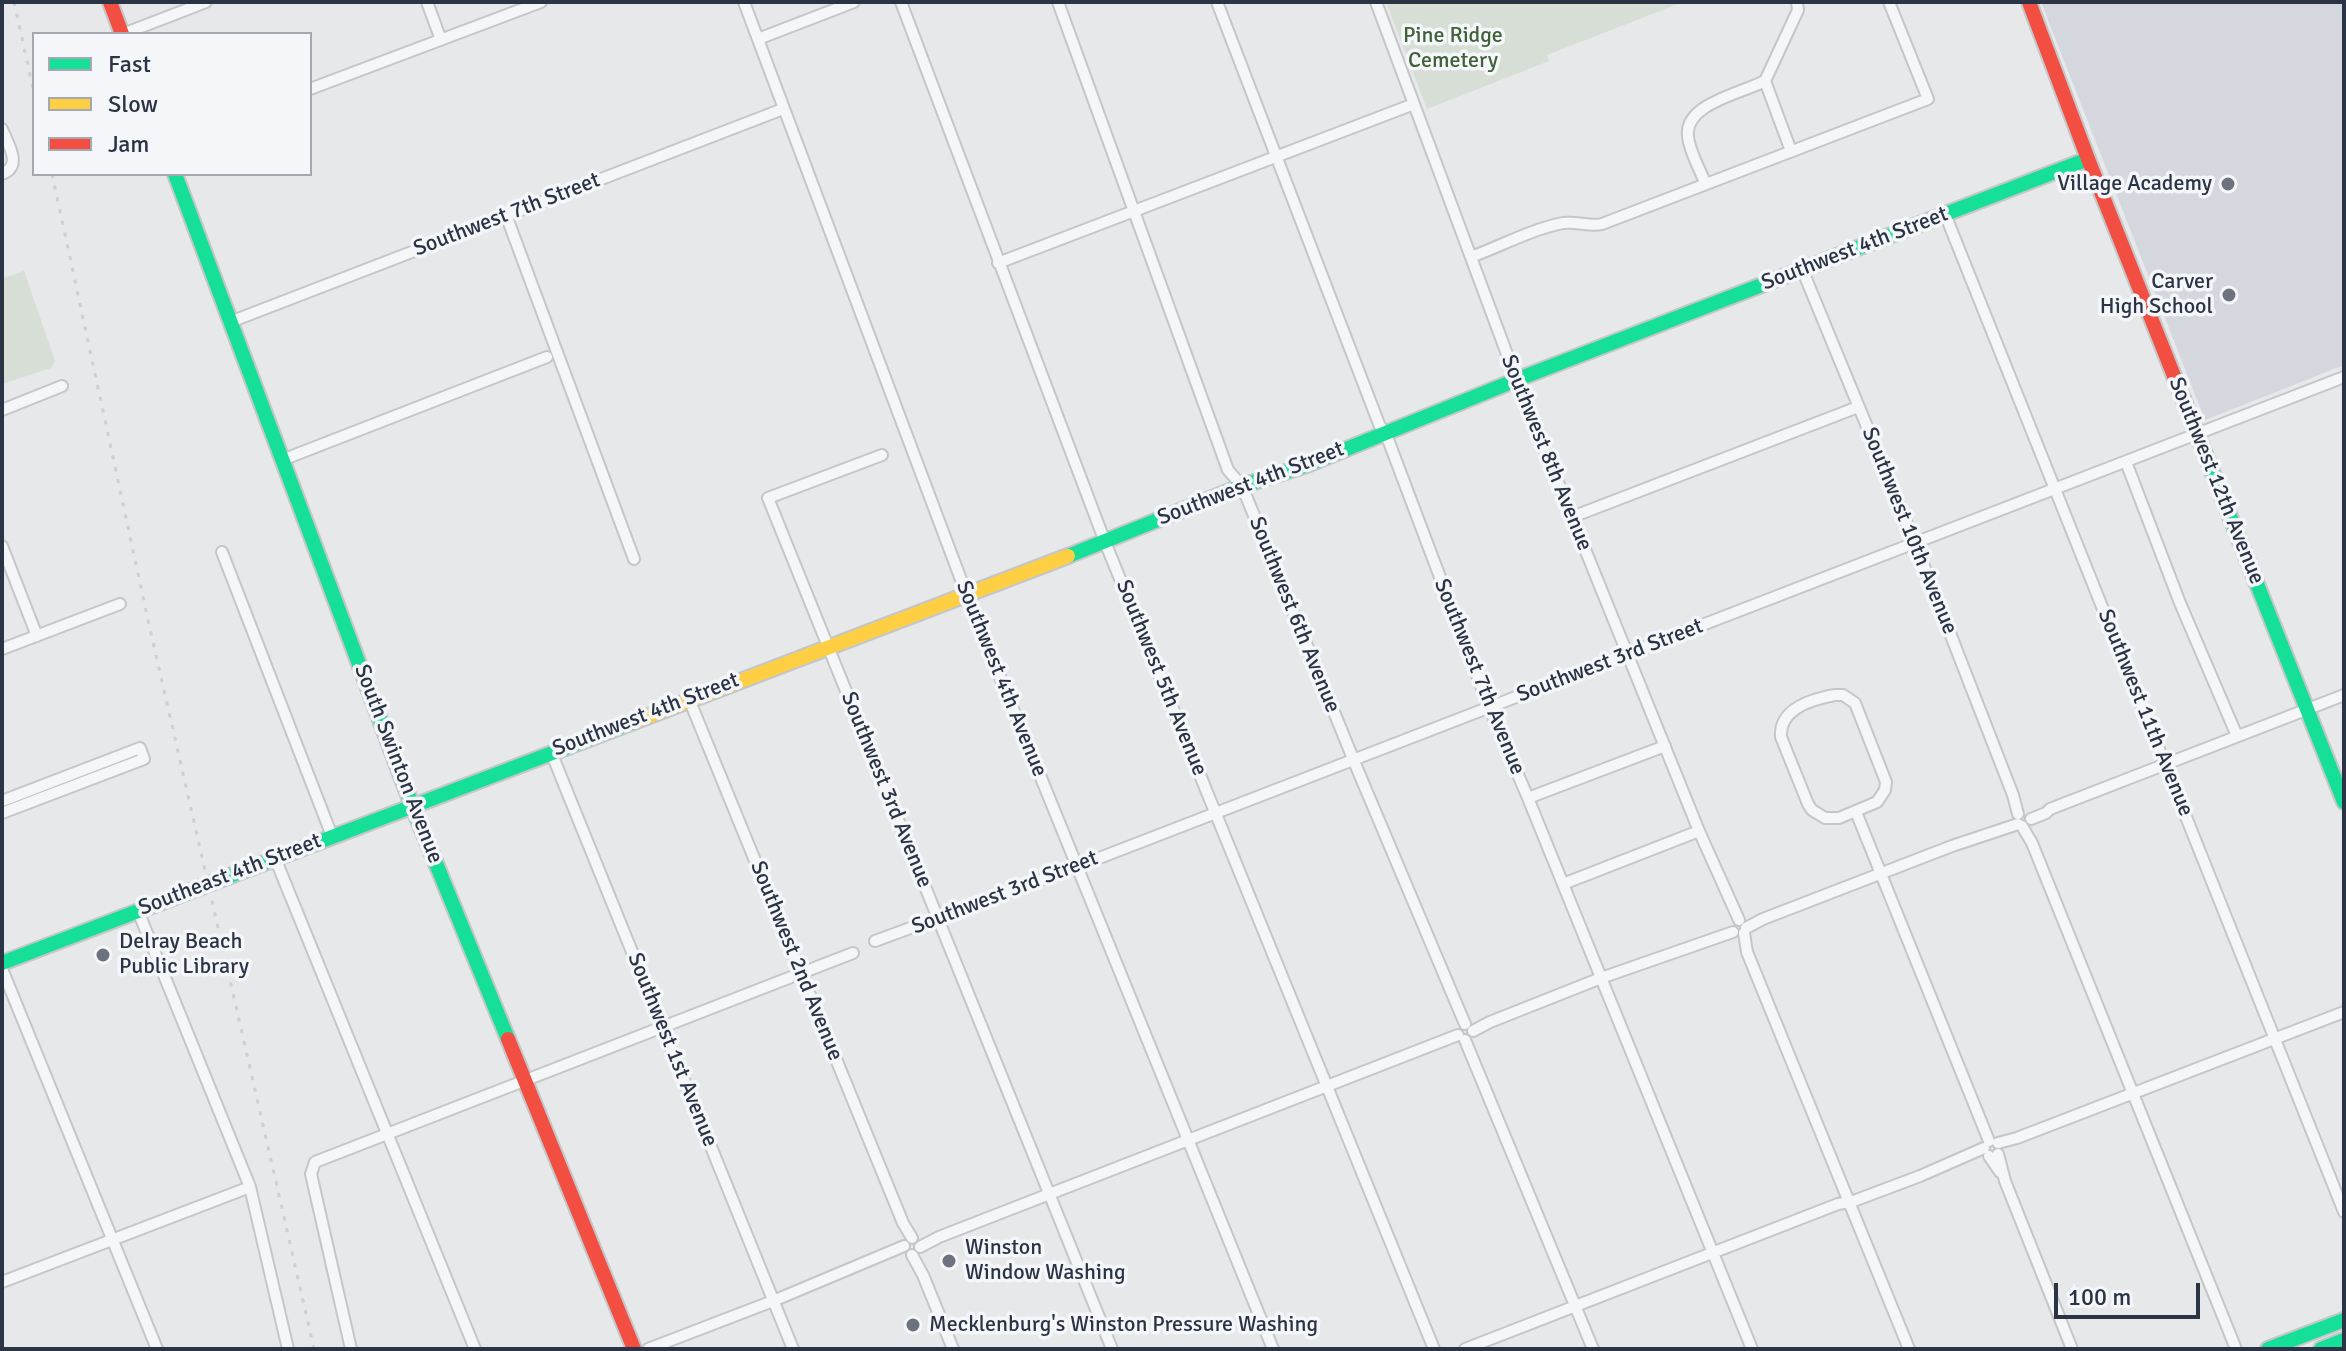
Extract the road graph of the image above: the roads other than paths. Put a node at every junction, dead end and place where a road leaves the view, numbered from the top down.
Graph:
1 (110, 2) edge
2 (206, 2) edge
3 (427, 2) edge
4 (541, 2) edge
5 (744, 2) edge
6 (854, 2) edge
7 (901, 2) edge
8 (1058, 2) edge
9 (1217, 2) edge
10 (1376, 2) edge
11 (1797, 2) edge
12 (1889, 2) edge
13 (2029, 2) edge
14 (121, 32) edge
15 (127, 32) edge
16 (758, 39) junction
17 (441, 40) junction
18 (1765, 81) junction
19 (312, 88) edge
20 (1414, 104) junction
21 (783, 109) junction
22 (2, 129) edge
23 (1791, 151) junction
24 (1275, 156) junction
25 (2088, 159) junction
26 (2, 174) edge
27 (176, 176) edge
28 (1705, 183) junction
29 (1136, 212) junction
30 (1945, 214) junction
31 (506, 215) junction
32 (1471, 257) junction
33 (998, 263) junction
34 (1802, 269) junction
35 (230, 322) junction
36 (547, 357) dead end
37 (1517, 381) junction
38 (2343, 382) edge
39 (62, 386) dead end
40 (1858, 407) junction
41 (2, 410) edge
42 (1382, 433) junction
43 (2197, 434) junction
44 (882, 455) dead end
45 (282, 460) junction
46 (2126, 462) junction
47 (1242, 486) junction
48 (2056, 489) junction
49 (1572, 517) junction
50 (1105, 542) junction
51 (1915, 543) junction
52 (2, 546) edge
53 (222, 552) dead end
54 (634, 559) dead end
55 (966, 593) junction
56 (120, 604) dead end
57 (37, 636) junction
58 (827, 646) junction
59 (2, 649) edge
60 (1627, 654) junction
61 (2344, 695) edge
62 (689, 699) junction
63 (1489, 707) junction
64 (2307, 709) junction
65 (2237, 736) junction
66 (1665, 746) junction
67 (551, 752) junction
68 (1353, 760) junction
69 (2165, 764) junction
70 (1528, 798) junction
71 (2, 801) edge
72 (2344, 802) edge
73 (412, 805) junction
74 (1217, 812) junction
75 (1856, 812) junction
76 (2, 813) edge
77 (2023, 819) junction
78 (1699, 831) junction
79 (332, 836) junction
80 (275, 858) junction
81 (1076, 867) junction
82 (1880, 874) junction
83 (1563, 884) junction
84 (138, 911) junction
85 (937, 920) junction
86 (1739, 927) junction
87 (875, 941) dead end
88 (853, 953) dead end
89 (2, 966) edge
90 (800, 974) junction
91 (1601, 978) junction
92 (2344, 1012) edge
93 (663, 1027) junction
94 (1465, 1032) junction
95 (2275, 1039) junction
96 (524, 1080) junction
97 (1327, 1087) junction
98 (2133, 1093) junction
99 (387, 1134) junction
100 (1189, 1139) junction
101 (1992, 1149) junction
102 (250, 1187) junction
103 (1049, 1195) junction
104 (1851, 1202) junction
105 (2344, 1212) edge
106 (112, 1240) junction
107 (912, 1247) junction
108 (1712, 1252) junction
109 (2, 1282) edge
110 (773, 1301) junction
111 (1576, 1306) junction
112 (2344, 1320) edge
113 (2344, 1340) edge
114 (157, 1349) edge
115 (288, 1349) edge
116 (351, 1349) edge
117 (475, 1349) edge
118 (634, 1349) edge
119 (648, 1349) edge
120 (793, 1349) edge
121 (953, 1349) edge
122 (1112, 1349) edge
123 (1273, 1349) edge
124 (1434, 1349) edge
125 (1465, 1349) edge
126 (1593, 1349) edge
127 (1752, 1349) edge
128 (1909, 1349) edge
129 (2072, 1349) edge
130 (2236, 1349) edge
131 (2268, 1349) edge
132 (2321, 1349) edge

1 - 14 street
2 - 15 street
3 - 17 street
4 - 17 street
5 - 16 street, Southwest 4th Avenue
6 - 16 street
7 - 33 street, Southwest 5th Avenue
8 - 29 street, Southwest 6th Avenue
9 - 24 street, Southwest 7th Avenue
10 - 20 street, Southwest 8th Avenue
11 - 18 street
12 - 23 street
13 - 25 street, Southwest 12th Avenue
16 - 21 street, Southwest 4th Avenue
17 - 19 street
18 - 23 street
18 - 28 street
20 - 24 street
20 - 32 street, Southwest 8th Avenue
21 - 31 street, Southwest 7th Street
21 - 55 street, Southwest 4th Avenue
22 - 26 street
23 - 28 street
24 - 29 street
24 - 42 street, Southwest 7th Avenue
25 - 30 street, Southwest 4th Street
25 - 43 street, Southwest 12th Avenue
27 - 35 street, South Swinton Avenue
28 - 32 street
29 - 33 street
29 - 47 street, Southwest 6th Avenue
30 - 34 street, Southwest 4th Street
30 - 48 street, Southwest 11th Avenue
31 - 35 street, Southwest 7th Street
31 - 54 street
32 - 37 street, Southwest 8th Avenue
33 - 50 street, Southwest 5th Avenue
34 - 37 street, Southwest 4th Street
34 - 40 street, Southwest 10th Avenue
35 - 45 street, South Swinton Avenue
36 - 45 street
37 - 42 street, Southwest 4th Street
37 - 49 street, Southwest 8th Avenue
38 - 43 street, Southwest 3rd Street
39 - 41 street
40 - 49 street
40 - 51 street, Southwest 10th Avenue
42 - 47 street, Southwest 4th Street
42 - 63 street, Southwest 7th Avenue
43 - 46 street, Southwest 3rd Street
43 - 64 street, Southwest 12th Avenue
44 - 58 street, Southwest 3rd Avenue
45 - 73 street, South Swinton Avenue
46 - 48 street, Southwest 3rd Street
46 - 65 street
47 - 50 street, Southwest 4th Street
47 - 68 street, Southwest 6th Avenue
48 - 51 street, Southwest 3rd Street
48 - 69 street, Southwest 11th Avenue
49 - 60 street, Southwest 8th Avenue
50 - 55 street, Southwest 4th Street
50 - 74 street, Southwest 5th Avenue
51 - 60 street, Southwest 3rd Street
51 - 77 street, Southwest 10th Avenue
52 - 57 street
53 - 79 street
55 - 58 street, Southwest 4th Street
55 - 81 street, Southwest 4th Avenue
56 - 57 street
57 - 59 street
58 - 62 street, Southwest 4th Street
58 - 85 street, Southwest 3rd Avenue
60 - 63 street, Southwest 3rd Street
60 - 66 street, Southwest 8th Avenue
61 - 64 street
62 - 67 street, Southwest 4th Street
62 - 90 street, Southwest 2nd Avenue
63 - 68 street, Southwest 3rd Street
63 - 70 street, Southwest 7th Avenue
64 - 65 street
64 - 72 street, Southwest 12th Avenue
65 - 69 street
66 - 70 street
66 - 78 street, Southwest 8th Avenue
67 - 73 street, Southwest 4th Street
67 - 93 street, Southwest 1st Avenue
68 - 74 street, Southwest 3rd Street
68 - 94 street, Southwest 6th Avenue
69 - 77 street
69 - 95 street, Southwest 11th Avenue
70 - 83 street, Southwest 7th Avenue
71 - 76 street
73 - 79 street, Southeast 4th Street
73 - 96 street, South Swinton Avenue
74 - 81 street, Southwest 3rd Street
74 - 97 street, Southwest 5th Avenue
75 - 75 street
75 - 82 street
77 - 82 street
77 - 98 street, Southwest 10th Avenue
78 - 83 street
78 - 86 street, Southwest 8th Avenue
79 - 80 street, Southeast 4th Street
80 - 84 street, Southeast 4th Street
80 - 99 street
81 - 85 street, Southwest 3rd Street
81 - 100 street, Southwest 4th Avenue
82 - 86 street
82 - 101 street
83 - 91 street, Southwest 7th Avenue
84 - 89 street, Southeast 4th Street
84 - 102 street
85 - 87 street, Southwest 3rd Street
85 - 103 street, Southwest 3rd Avenue
86 - 91 street
86 - 104 street, Southwest 8th Avenue
88 - 90 street
89 - 106 street
90 - 93 street
90 - 107 street, Southwest 2nd Avenue
91 - 94 street
91 - 108 street, Southwest 7th Avenue
92 - 95 street
93 - 96 street
93 - 110 street, Southwest 1st Avenue
94 - 97 street
94 - 111 street, Southwest 6th Avenue
95 - 98 street
95 - 105 street, Southwest 11th Avenue
96 - 99 street
96 - 118 street, South Swinton Avenue
97 - 100 street
97 - 124 street, Southwest 5th Avenue
98 - 101 street
98 - 130 street, Southwest 10th Avenue
99 - 116 street
99 - 117 street
100 - 103 street
100 - 123 street, Southwest 4th Avenue
101 - 104 street
101 - 129 street
102 - 106 street
102 - 115 street
103 - 107 street
103 - 122 street, Southwest 3rd Avenue
104 - 108 street
104 - 128 street, Southwest 8th Avenue
106 - 109 street
106 - 114 street
107 - 110 street
107 - 121 street, Southwest 2nd Avenue
108 - 111 street
108 - 127 street, Southwest 7th Avenue
110 - 119 street
110 - 120 street, Southwest 1st Avenue
111 - 125 street
111 - 126 street, Southwest 6th Avenue
112 - 131 street
113 - 132 street

